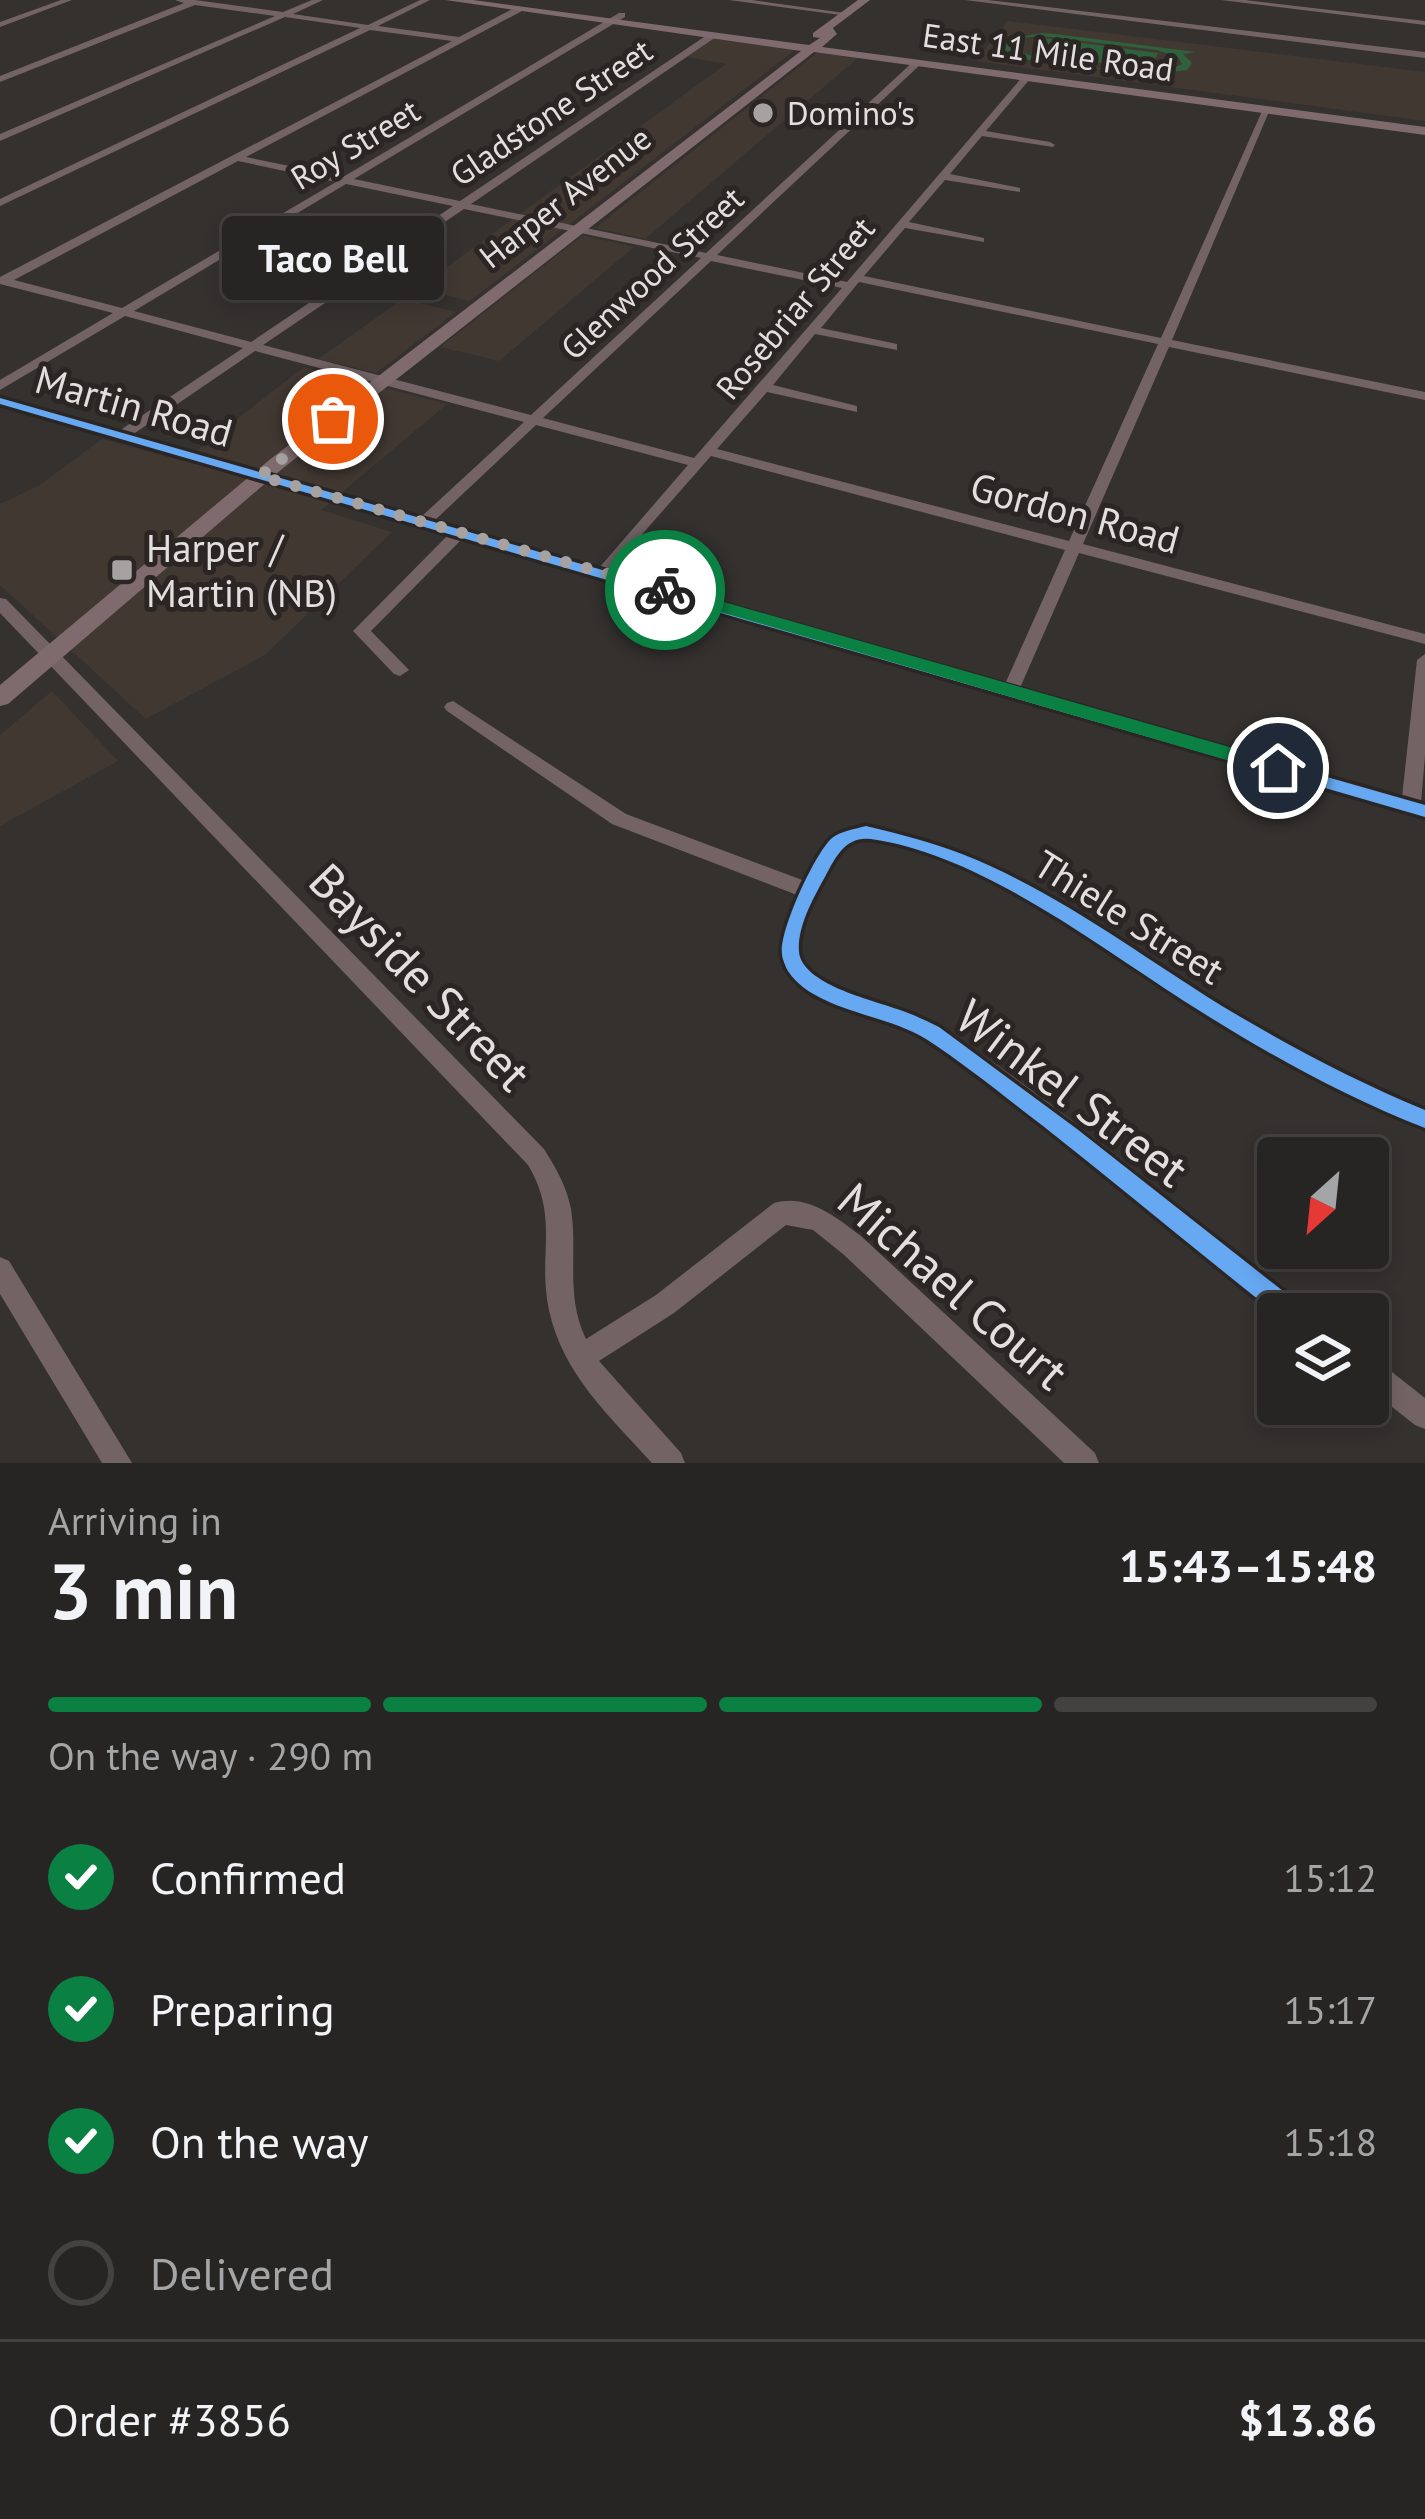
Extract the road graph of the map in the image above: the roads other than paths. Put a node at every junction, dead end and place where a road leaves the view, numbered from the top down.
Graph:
1 (68, 0) edge
2 (179, 0) edge
3 (319, 0) edge
4 (426, 0) edge
5 (450, 0) edge
6 (506, 0) edge
7 (733, 0) edge
8 (865, 0) edge
9 (970, 0) edge
10 (1225, 0) edge
11 (194, 2) edge
12 (519, 9) junction
13 (848, 14) junction
14 (284, 15) junction
15 (617, 18) junction
16 (1425, 23) edge
17 (0, 25) edge
18 (369, 27) junction
19 (1204, 29) junction
20 (713, 32) junction
21 (460, 40) junction
22 (817, 41) junction
23 (868, 51) junction
24 (1425, 55) edge
25 (918, 62) junction
26 (1030, 73) junction
27 (0, 79) edge
28 (1211, 97) junction
29 (1268, 109) junction
30 (1324, 112) junction
31 (1425, 126) edge
32 (980, 133) junction
33 (0, 139) edge
34 (1050, 145) dead end
35 (238, 158) junction
36 (943, 176) junction
37 (346, 181) junction
38 (1016, 190) dead end
39 (0, 203) edge
40 (462, 205) junction
41 (901, 224) junction
42 (577, 230) junction
43 (980, 240) dead end
44 (709, 257) junction
45 (1, 281) edge
46 (852, 282) junction
47 (124, 313) junction
48 (812, 330) junction
49 (1162, 342) junction
50 (253, 346) junction
51 (893, 347) dead end
52 (382, 381) junction
53 (0, 386) edge
54 (764, 387) junction
55 (1425, 396) edge
56 (0, 401) edge
57 (852, 409) dead end
58 (532, 422) junction
59 (121, 436) junction
60 (703, 457) junction
61 (260, 476) junction
62 (422, 524) junction
63 (461, 531) junction
64 (1072, 547) junction
65 (604, 573) junction
66 (0, 604) edge
67 (1425, 639) edge
68 (50, 656) junction
69 (1425, 660) edge
70 (400, 670) dead end
71 (1011, 690) junction
72 (0, 698) edge
73 (453, 706) dead end
74 (1418, 809) edge
75 (809, 891) junction
76 (1425, 1119) edge
77 (0, 1270) edge
78 (1267, 1293) edge
79 (580, 1358) junction
80 (1389, 1387) edge
81 (1425, 1415) edge
82 (118, 1463) edge
83 (671, 1463) edge
84 (1085, 1463) edge

1 - 17 street
2 - 11 street
3 - 14 street
4 - 18 street
5 - 12 main road, East 11 Mile Road
6 - 15 main road, East 11 Mile Road
7 - 13 street
8 - 13 main road, Harper Avenue
9 - 19 street
10 - 16 street
10 - 19 street
11 - 14 street
11 - 27 street
12 - 15 main road, East 11 Mile Road
12 - 21 street
13 - 22 main road, Harper Avenue
14 - 18 street
14 - 33 street
15 - 20 main road, East 11 Mile Road
15 - 37 street, Roy Street
18 - 21 street
18 - 39 street
19 - 24 street
20 - 22 main road, East 11 Mile Road
20 - 40 street, Gladstone Street
21 - 35 street
22 - 23 main road, East 11 Mile Road
22 - 42 main road, Harper Avenue
23 - 25 main road, East 11 Mile Road
23 - 26 main road, East 11 Mile Road
25 - 26 main road, East 11 Mile Road
25 - 44 street, Glenwood Street
26 - 28 main road, East 11 Mile Road
26 - 32 street, Rosebriar Street
28 - 29 main road, East 11 Mile Road
28 - 30 main road, East 11 Mile Road
29 - 30 main road, East 11 Mile Road
29 - 49 street
30 - 31 main road, East 11 Mile Road
32 - 34 street
32 - 36 street, Rosebriar Street
35 - 37 street
35 - 45 street
36 - 38 street
36 - 41 street, Rosebriar Street
37 - 40 street
37 - 47 street, Roy Street
40 - 42 street
40 - 50 street, Gladstone Street
41 - 43 street
41 - 46 street, Rosebriar Street
42 - 44 street
42 - 52 main road, Harper Avenue
44 - 46 street
44 - 58 street, Glenwood Street
45 - 47 street, Gordon Road
46 - 48 street, Rosebriar Street
46 - 49 street
47 - 50 street, Gordon Road
47 - 53 street, Roy Street
48 - 51 street
48 - 54 street, Rosebriar Street
49 - 55 street
49 - 64 street
50 - 52 street, Gordon Road
50 - 59 street, Gladstone Street
52 - 58 street, Gordon Road
52 - 61 main road, Harper Avenue
54 - 57 street
54 - 60 street, Rosebriar Street
56 - 59 street, Martin Road
58 - 60 street, Gordon Road
58 - 62 street, Glenwood Street
59 - 61 street, Martin Road
60 - 64 street, Gordon Road
60 - 65 street, Rosebriar Street
61 - 62 street, Martin Road
61 - 68 main road, Harper Avenue
62 - 63 street, Martin Road
63 - 65 street, Martin Road
63 - 70 street
64 - 67 street, Gordon Road
64 - 71 street
65 - 71 street, Martin Road
66 - 68 street, Bayside Street
68 - 72 main road, Harper Avenue
68 - 79 street, Bayside Street
69 - 74 street
71 - 74 street, Martin Road
73 - 75 street
75 - 76 street, Thiele Street
75 - 78 street, Winkel Street
77 - 82 street
79 - 83 street, Bayside Street
79 - 84 street, Michael Court
80 - 81 street

